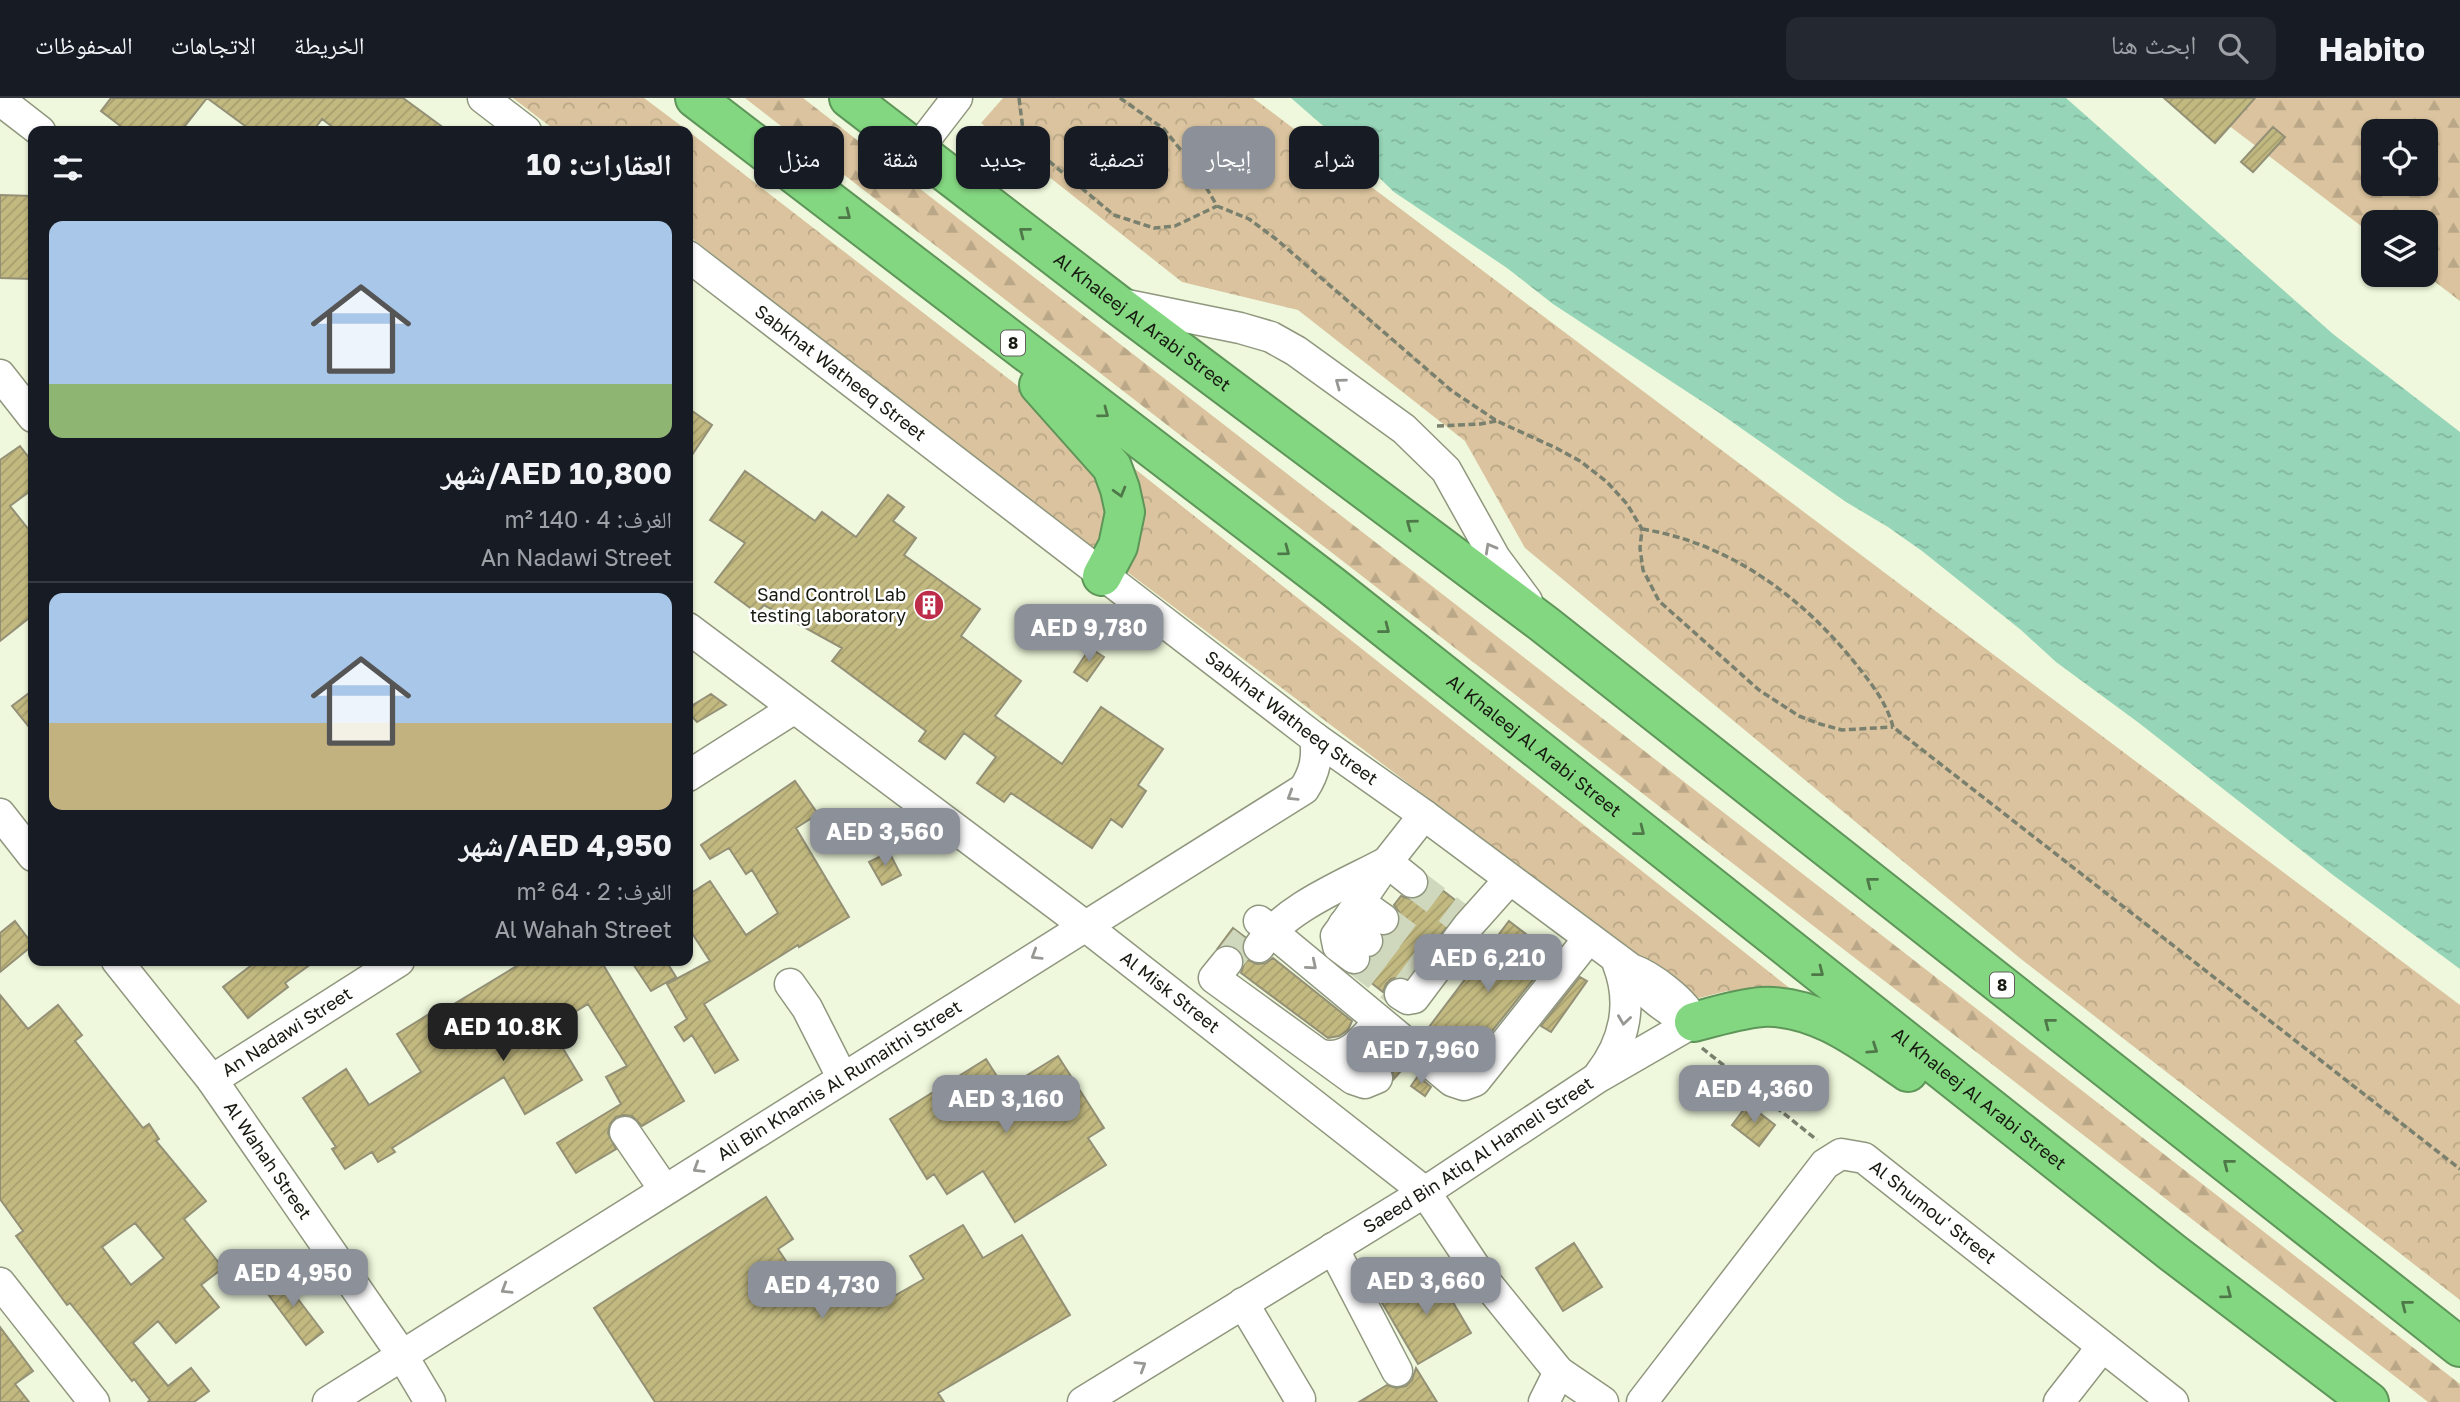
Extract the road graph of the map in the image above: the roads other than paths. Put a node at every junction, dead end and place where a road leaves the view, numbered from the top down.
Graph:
1 (483, 98) edge
2 (695, 98) edge
3 (849, 98) edge
4 (957, 98) edge
5 (0, 100) edge
6 (34, 126) edge
7 (519, 126) edge
8 (886, 126) edge
9 (934, 126) edge
10 (942, 169) edge
11 (693, 260) edge
12 (1117, 304) junction
13 (968, 309) junction
14 (0, 375) edge
15 (28, 411) edge
16 (1102, 576) junction
17 (1544, 624) junction
18 (693, 632) edge
19 (793, 709) junction
20 (1315, 738) junction
21 (693, 773) edge
22 (0, 814) edge
23 (1424, 815) junction
24 (28, 850) edge
25 (1509, 880) junction
26 (1084, 925) junction
27 (1589, 938) junction
28 (1438, 954) dead end
29 (1623, 963) junction
30 (121, 966) edge
31 (391, 966) edge
32 (1231, 974) dead end
33 (790, 984) dead end
34 (1379, 1021) junction
35 (1686, 1026) junction
36 (1321, 1055) junction
37 (1391, 1061) junction
38 (842, 1077) junction
39 (1597, 1077) junction
40 (212, 1080) junction
41 (625, 1132) dead end
42 (664, 1189) junction
43 (1425, 1192) junction
44 (1333, 1248) junction
45 (2173, 1253) junction
46 (0, 1283) edge
47 (1243, 1303) junction
48 (2102, 1347) junction
49 (2460, 1347) edge
50 (402, 1355) junction
51 (1397, 1371) dead end
52 (1559, 1372) junction
53 (1300, 1399) dead end
54 (94, 1402) edge
55 (328, 1402) edge
56 (430, 1402) edge
57 (1083, 1402) edge
58 (1544, 1402) edge
59 (1603, 1402) edge
60 (1643, 1402) edge
61 (2059, 1402) edge
62 (2173, 1402) edge
63 (2369, 1402) edge

1 - 7 street
2 -> 13 highway, Al Khaleej Al Arabi Street / 8
3 - 8 highway, Al Khaleej Al Arabi Street / 8
4 - 9 street
5 - 6 street
12 -> 10 highway, Al Khaleej Al Arabi Street / 8
11 - 16 street, Sabkhat Watheeq Street
17 -> 12 highway, Al Khaleej Al Arabi Street / 8
17 -> 12 street
13 -> 16 highway
13 -> 45 highway, Al Khaleej Al Arabi Street / 8
14 - 15 street
16 - 20 street, Sabkhat Watheeq Street
49 -> 17 highway, Al Khaleej Al Arabi Street / 8
18 - 19 street, Al Misk Street
19 - 21 street
19 - 26 street, Al Misk Street
20 - 23 street, Sabkhat Watheeq Street
20 -> 26 street, Ali Bin Khamis Al Rumaithi Street
22 - 24 street
23 - 25 street, Sabkhat Watheeq Street
23 -> 34 street
25 - 27 street, Sabkhat Watheeq Street
25 - 28 street
26 -> 38 street, Ali Bin Khamis Al Rumaithi Street
26 - 43 street, Al Misk Street
27 - 29 street, Sabkhat Watheeq Street
27 - 37 street
29 - 35 street, Sabkhat Watheeq Street
29 -> 39 street
30 - 40 street, Al Wahah Street
31 - 40 street, An Nadawi Street
32 - 36 street
33 - 38 street
34 - 36 street
34 - 37 street
35 - 39 street, Saeed Bin Atiq Al Hameli Street
35 -> 45 highway
36 - 37 street
38 -> 42 street, Ali Bin Khamis Al Rumaithi Street
39 - 43 street, Saeed Bin Atiq Al Hameli Street
40 - 50 street, Al Wahah Street
41 - 42 street
42 -> 50 street, Ali Bin Khamis Al Rumaithi Street
43 - 44 street, Saeed Bin Atiq Al Hameli Street
43 - 52 street, Al Misk Street
44 - 47 street, Saeed Bin Atiq Al Hameli Street
44 - 51 street
45 -> 63 highway, Al Khaleej Al Arabi Street / 8
46 - 54 street
47 - 53 street
57 -> 47 street, Saeed Bin Atiq Al Hameli Street
48 - 60 street, Al Shumou' Street
48 - 61 street
48 - 62 street, Al Shumou' Street
50 - 55 street, Ali Bin Khamis Al Rumaithi Street
50 - 56 street, Al Wahah Street
52 - 58 street
52 - 59 street, Al Misk Street

